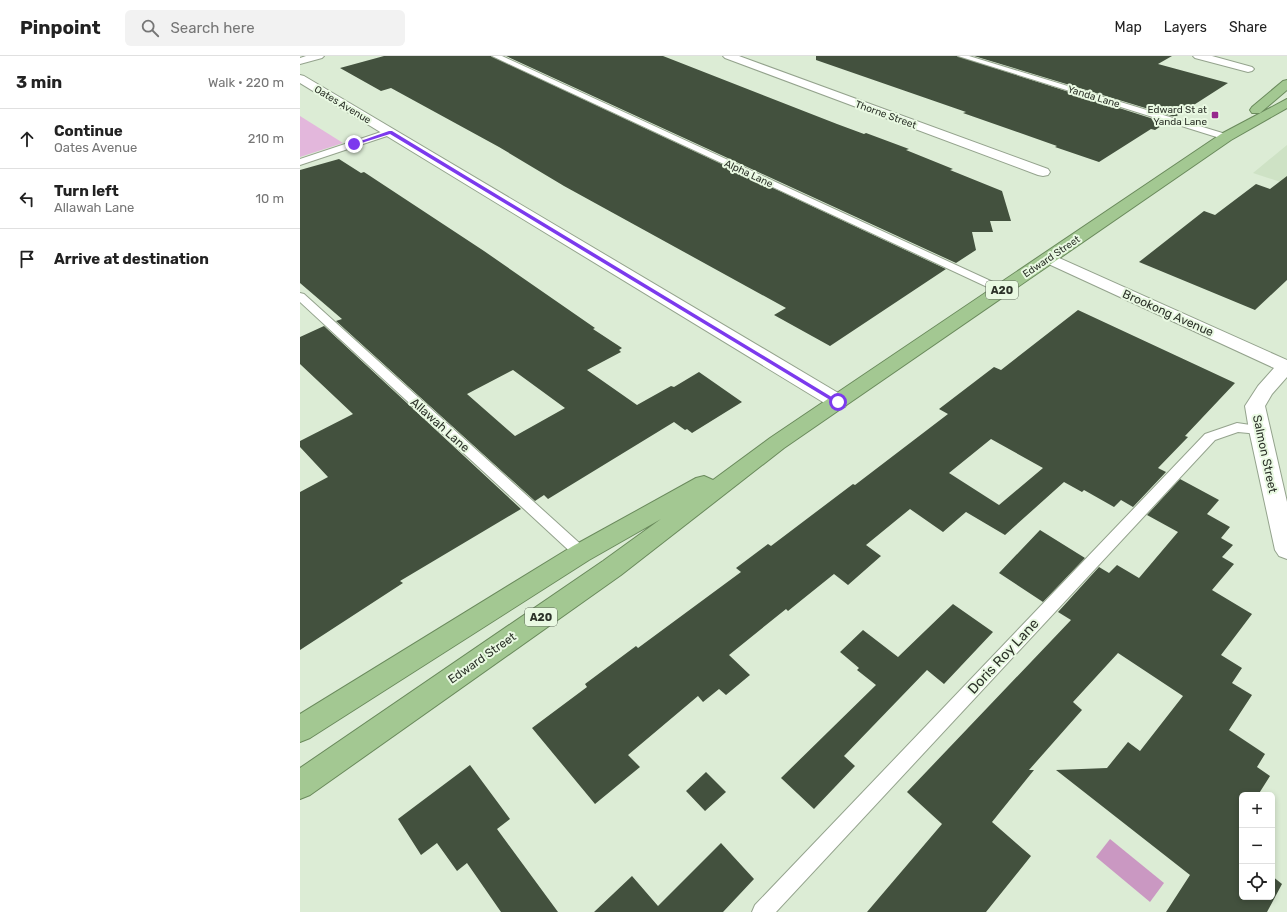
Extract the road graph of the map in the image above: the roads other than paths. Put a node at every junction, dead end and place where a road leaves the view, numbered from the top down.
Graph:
1 (318, 56) edge
2 (496, 56) edge
3 (729, 56) edge
4 (962, 56) edge
5 (1198, 56) edge
6 (300, 61) edge
7 (1248, 69) dead end
8 (300, 78) edge
9 (1287, 84) edge
10 (1287, 103) edge
11 (390, 132) junction
12 (1226, 137) junction
13 (300, 162) edge
14 (1043, 172) dead end
15 (1048, 258) junction
16 (1002, 290) junction
17 (300, 296) edge
18 (1287, 367) edge
19 (838, 402) junction
20 (1259, 430) junction
21 (777, 443) junction
22 (1287, 550) edge
23 (581, 553) junction
24 (300, 729) edge
25 (300, 785) edge
26 (762, 912) edge

1 - 6 street
2 - 16 lane, Alpha Lane
3 - 14 street, Thorne Street
4 - 12 lane, Yanda Lane
5 - 7 street
8 - 11 street, Oates Avenue
9 - 12 highway, Edward Street / A20
10 - 12 highway, Edward Street / A20
11 - 13 lane
11 - 19 street, Oates Avenue
12 - 15 highway, Edward Street / A20
15 - 16 highway, Edward Street / A20
15 - 18 street, Brookong Avenue
16 - 19 highway, Edward Street / A20
17 - 23 lane, Allawah Lane
18 - 20 street, Salmon Street
19 - 21 highway, Edward Street / A20
20 - 22 street, Salmon Street
20 - 26 lane, Doris Roy Lane
21 - 23 highway, Edward Street / A20
21 - 25 highway, Edward Street / A20
23 - 24 highway, Edward Street / A20

